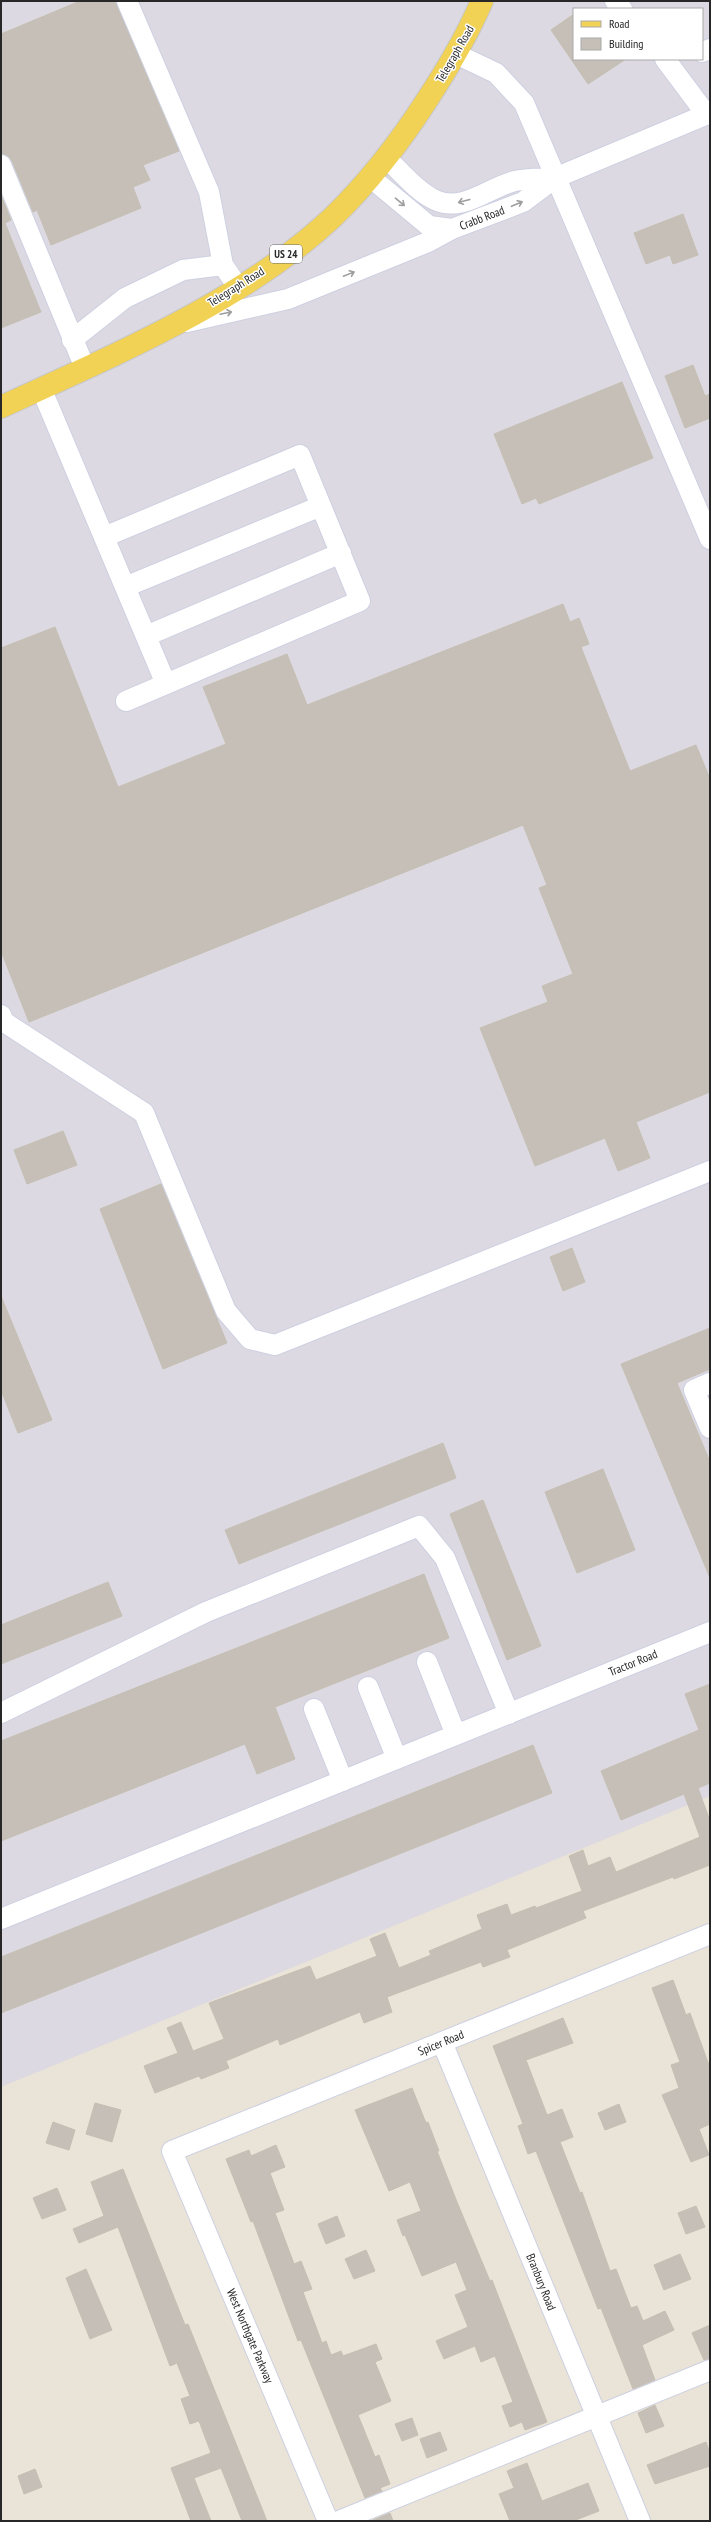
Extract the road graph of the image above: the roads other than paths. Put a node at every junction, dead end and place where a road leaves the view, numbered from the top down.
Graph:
1 (127, 1) edge
2 (482, 1) edge
3 (456, 54) junction
4 (673, 61) edge
5 (708, 114) edge
6 (386, 158) junction
7 (1, 165) edge
8 (370, 177) junction
9 (555, 178) junction
10 (452, 229) junction
11 (223, 265) junction
12 (238, 287) junction
13 (174, 325) junction
14 (72, 340) junction
15 (85, 368) junction
16 (41, 388) junction
17 (1, 406) edge
18 (321, 506) junction
19 (104, 537) junction
20 (710, 539) edge
21 (341, 553) junction
22 (125, 587) junction
23 (146, 636) junction
24 (166, 684) junction
25 (126, 701) dead end
26 (1, 1015) edge
27 (710, 1171) edge
28 (710, 1383) edge
29 (710, 1428) edge
30 (710, 1632) edge
31 (427, 1662) dead end
32 (368, 1687) dead end
33 (314, 1709) dead end
34 (1, 1713) edge
35 (509, 1714) junction
36 (456, 1735) junction
37 (396, 1759) junction
38 (343, 1781) junction
39 (1, 1919) edge
40 (708, 1939) edge
41 (442, 2042) junction
42 (172, 2151) joint
43 (710, 2370) edge
44 (596, 2416) junction
45 (328, 2521) edge
46 (339, 2521) edge
47 (640, 2521) edge

1 - 11 street
2 - 3 main road, Telegraph Road / US 24
3 - 6 main road, Telegraph Road / US 24
3 - 9 street
4 - 5 street
5 - 9 street, Crabb Road
6 - 8 main road, Telegraph Road / US 24
9 -> 6 street, Crabb Road
7 - 14 street
8 -> 10 street, Crabb Road
8 - 12 main road, Telegraph Road / US 24
10 -> 9 street, Crabb Road
9 - 20 street
13 -> 10 street
11 - 12 street
11 - 14 street
12 - 13 main road, Telegraph Road / US 24
13 - 15 main road, Telegraph Road / US 24
14 - 15 street
15 - 16 main road, Telegraph Road / US 24
16 - 17 main road, Telegraph Road / US 24
16 - 19 street
18 - 19 street
18 - 21 street
18 - 22 street
19 - 22 street
21 - 23 street
21 - 24 street
22 - 23 street
23 - 24 street
24 - 25 street
26 - 27 street
28 - 29 street
30 - 35 street, Tractor Road
31 - 36 street
32 - 37 street
33 - 38 street
34 - 35 street
35 - 36 street, Tractor Road
36 - 37 street, Tractor Road
37 - 38 street, Tractor Road
38 - 39 street, Tractor Road
40 - 41 street, Spicer Road
41 - 42 street, Spicer Road
41 - 44 street, Branbury Road
42 - 45 street, West Northgate Parkway
43 - 44 street
44 - 46 street
44 - 47 street, Branbury Road

